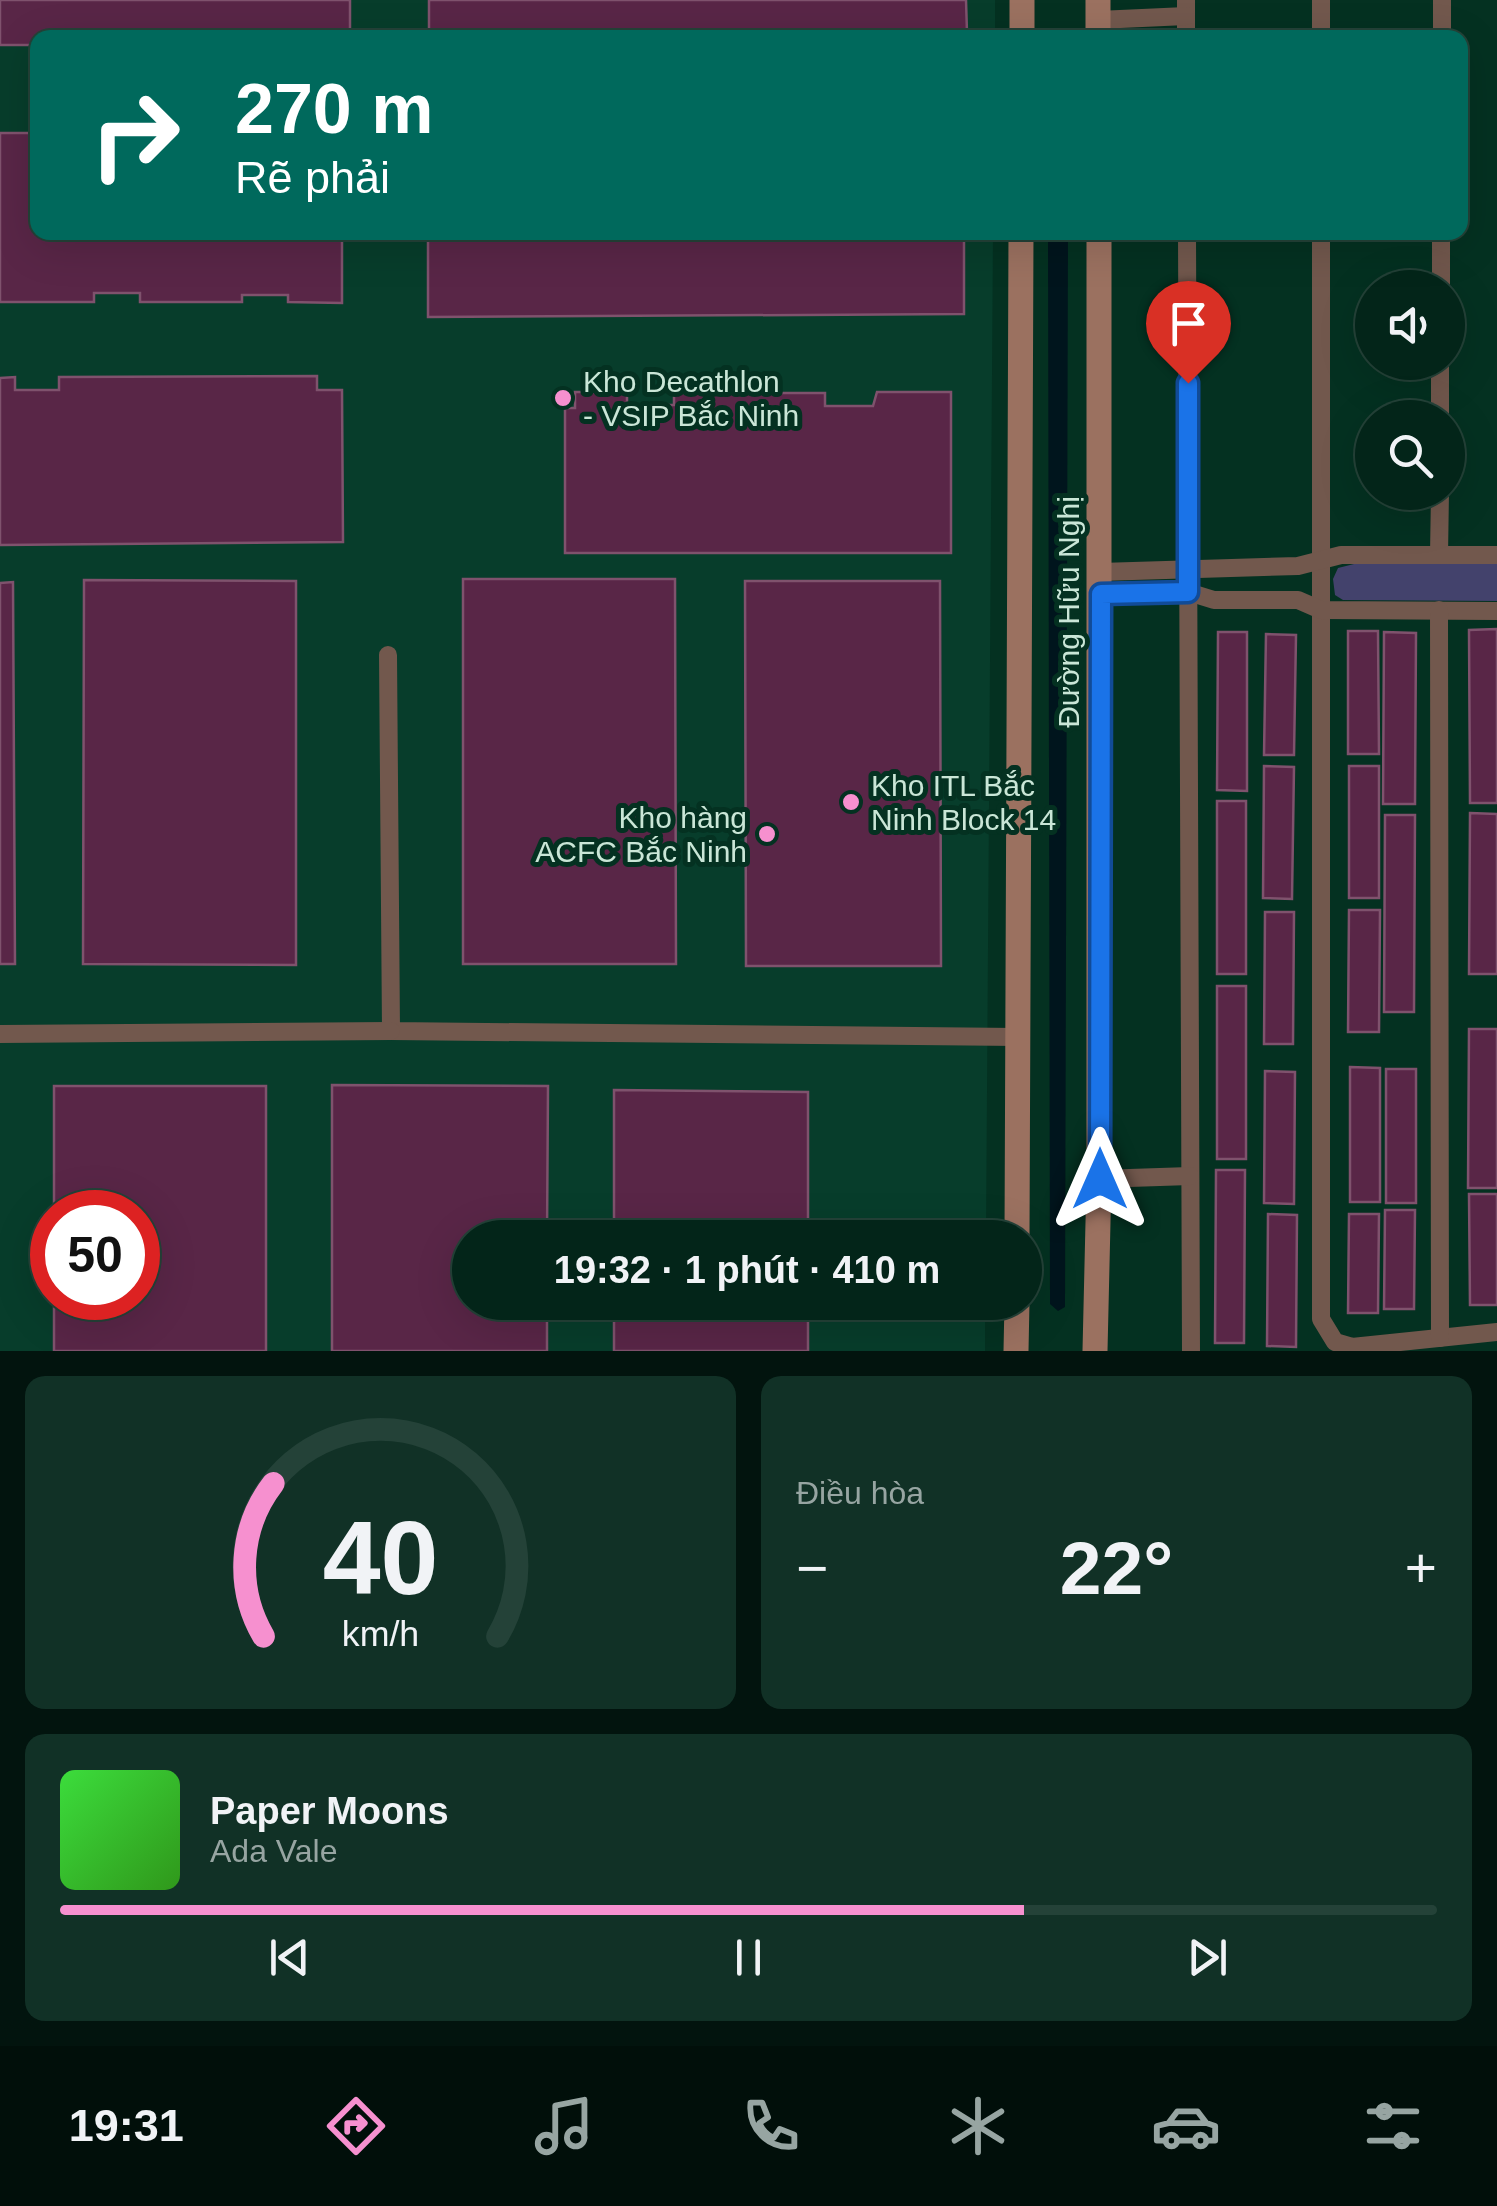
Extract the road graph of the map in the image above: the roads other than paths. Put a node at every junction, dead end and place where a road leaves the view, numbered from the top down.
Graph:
1 (1022, 0) edge
2 (1321, 0) edge
3 (1442, 0) edge
4 (1186, 8) edge
5 (1098, 19) edge
6 (1022, 30) edge
7 (1321, 30) edge
8 (1442, 30) edge
9 (1021, 240) edge
10 (1099, 240) edge
11 (1187, 240) edge
12 (1321, 240) edge
13 (1441, 240) edge
14 (1440, 270) edge
15 (1440, 510) edge
16 (1440, 555) junction
17 (1497, 555) edge
18 (1321, 560) junction
19 (1188, 570) junction
20 (1100, 583) junction
21 (1188, 592) junction
22 (1321, 610) junction
23 (1439, 610) junction
24 (1497, 611) edge
25 (388, 656) dead end
26 (390, 1031) junction
27 (0, 1034) edge
28 (1020, 1037) junction
29 (1190, 1176) junction
30 (1100, 1179) junction
31 (1018, 1220) edge
32 (1017, 1320) edge
33 (1497, 1332) edge
34 (1440, 1338) junction
35 (1016, 1351) edge
36 (1095, 1351) edge
37 (1191, 1351) edge

1 - 6 main road
2 - 7 street
3 - 8 street
4 - 5 street
9 - 28 main road, Đường Hữu Nghị
10 - 20 main road, Đường Hữu Nghị
11 - 19 street
12 - 18 street
13 - 14 street
15 - 16 street
16 - 17 street
16 - 18 street
18 - 19 street
18 - 22 street
19 - 20 street
19 - 21 street
20 - 21 street
20 - 30 main road, Đường Hữu Nghị
21 - 22 street
21 - 29 street
22 - 23 street
22 - 34 street
23 - 24 street
23 - 34 street
25 - 26 street
26 - 27 street
26 - 28 street
28 - 31 main road, Đường Hữu Nghị
29 - 30 street
29 - 37 street
30 - 36 main road, Đường Hữu Nghị
32 - 35 main road
33 - 34 street

